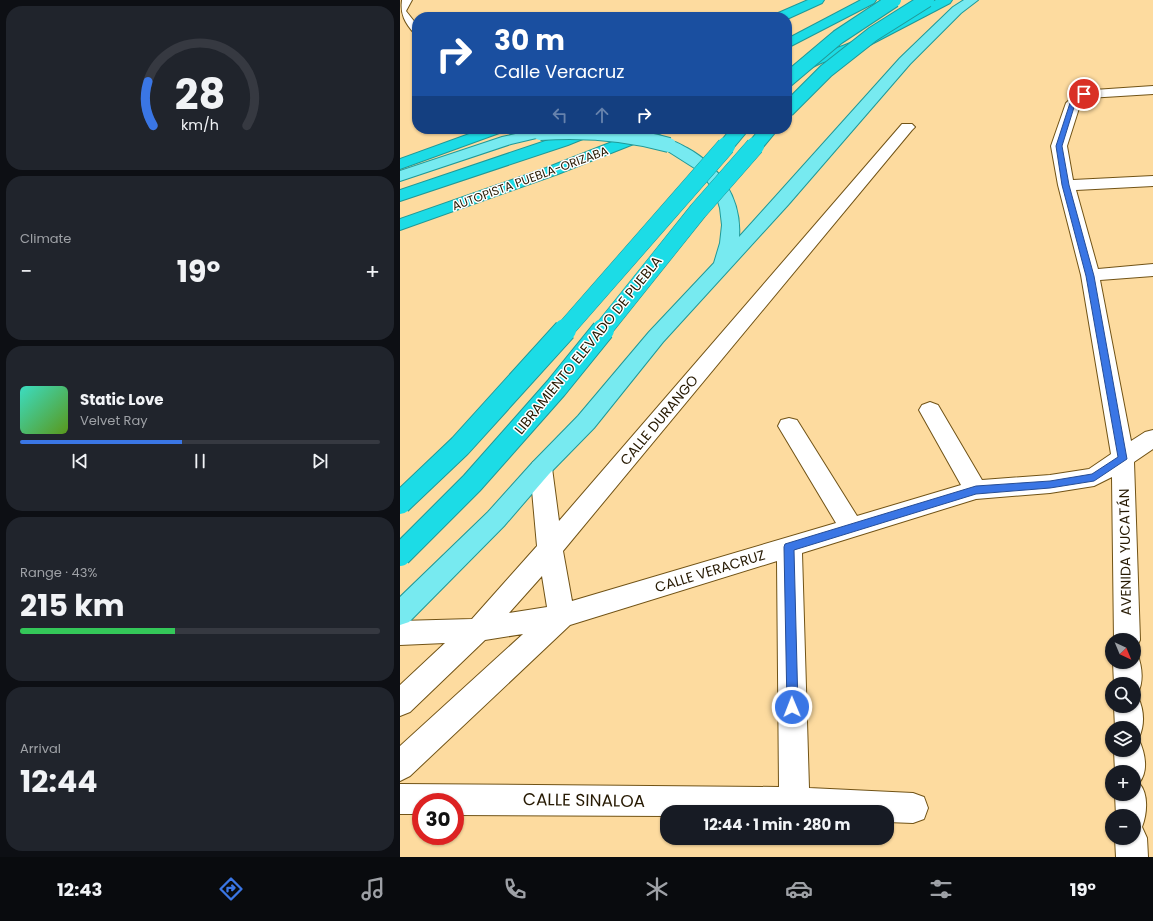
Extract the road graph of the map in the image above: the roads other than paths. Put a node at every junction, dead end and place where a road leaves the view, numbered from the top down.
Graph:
1 (407, 0) edge
2 (818, 0) edge
3 (870, 0) edge
4 (894, 0) edge
5 (927, 0) edge
6 (946, 0) edge
7 (972, 0) edge
8 (792, 12) edge
9 (412, 24) edge
10 (792, 41) edge
11 (792, 72) edge
12 (792, 76) edge
13 (1153, 90) edge
14 (792, 105) edge
15 (907, 127) dead end
16 (483, 134) edge
17 (536, 134) edge
18 (582, 134) edge
19 (626, 134) edge
20 (646, 134) edge
21 (736, 134) edge
22 (766, 134) edge
23 (400, 164) edge
24 (400, 176) edge
25 (1153, 181) edge
26 (1066, 185) junction
27 (400, 196) edge
28 (400, 225) edge
29 (720, 269) junction
30 (1153, 270) edge
31 (1090, 276) junction
32 (930, 410) dead end
33 (789, 426) dead end
34 (1153, 438) edge
35 (1123, 459) junction
36 (541, 468) junction
37 (976, 490) junction
38 (400, 503) edge
39 (851, 528) junction
40 (789, 547) junction
41 (550, 549) junction
42 (400, 555) edge
43 (400, 614) edge
44 (561, 616) junction
45 (478, 630) junction
46 (400, 633) edge
47 (1127, 633) edge
48 (400, 703) edge
49 (400, 766) edge
50 (400, 798) edge
51 (794, 802) junction
52 (913, 808) dead end
53 (1131, 845) edge
54 (1132, 857) edge

1 - 9 lane
2 - 8 highway
3 - 10 highway
4 - 12 highway, bridge
5 - 14 highway, bridge
6 - 11 highway
7 - 29 main road
13 - 26 street, AVENIDA YUCATÁN
15 - 41 street, CALLE DURANGO
16 - 23 highway
17 - 24 main road, bridge
18 - 27 highway, AUTOPISTA PUEBLA-ORIZABA
19 - 29 main road, bridge
20 - 28 highway, AUTOPISTA PUEBLA-ORIZABA
21 - 38 highway, LIBRAMIENTO ELEVADO DE PUEBLA, bridge
22 - 42 highway, LIBRAMIENTO ELEVADO DE PUEBLA, bridge
25 - 26 street
26 - 31 street, AVENIDA YUCATÁN
29 - 36 main road
30 - 31 street
31 - 35 street, AVENIDA YUCATÁN
32 - 37 street
33 - 39 street
34 - 35 street, CALLE VERACRUZ
35 - 37 street, CALLE VERACRUZ
35 - 47 street, AVENIDA YUCATÁN
36 - 41 street
36 - 43 main road
37 - 39 street, CALLE VERACRUZ
39 - 40 street, CALLE VERACRUZ
40 - 44 street, CALLE VERACRUZ
40 - 51 street
41 - 44 street
41 - 45 street, CALLE DURANGO
44 - 45 street, CALLE VERACRUZ
44 - 49 street
45 - 46 street, CALLE VERACRUZ
45 - 48 street, CALLE DURANGO
50 - 51 street, CALLE SINALOA
51 - 52 street, CALLE SINALOA
53 - 54 street

